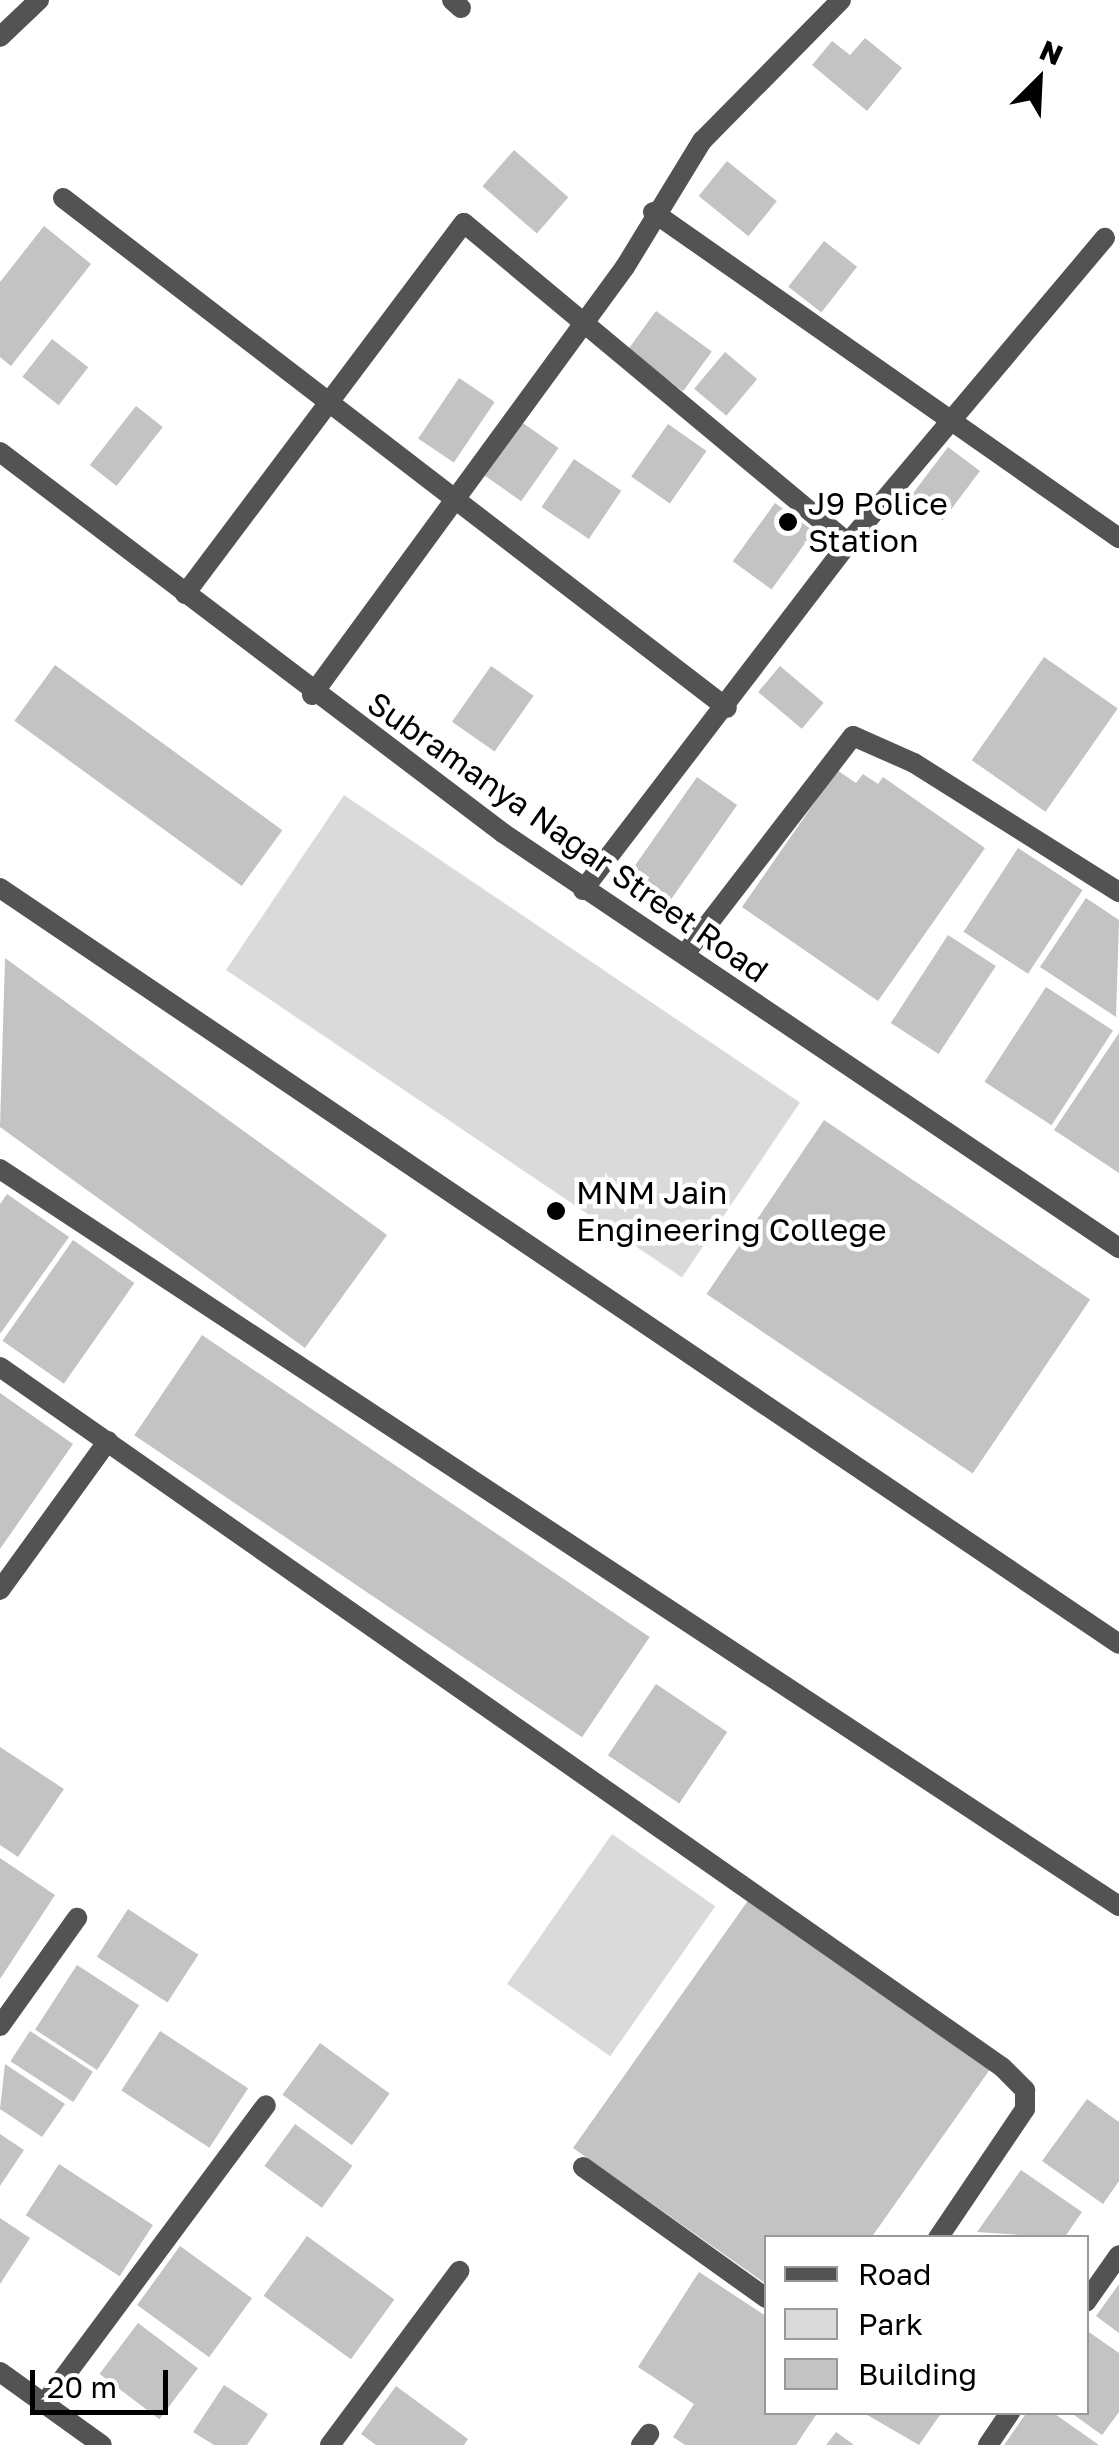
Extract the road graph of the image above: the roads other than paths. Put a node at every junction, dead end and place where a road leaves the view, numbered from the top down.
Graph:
1 (39, 0) edge
2 (841, 0) edge
3 (0, 37) edge
4 (63, 198) dead end
5 (653, 212) junction
6 (1105, 238) dead end
7 (582, 328) junction
8 (330, 407) junction
9 (946, 425) junction
10 (0, 452) edge
11 (454, 500) junction
12 (1119, 538) edge
13 (848, 543) junction
14 (185, 594) junction
15 (312, 695) junction
16 (727, 708) junction
17 (0, 888) edge
18 (582, 890) junction
19 (1119, 892) edge
20 (685, 954) junction
21 (0, 1169) edge
22 (1119, 1248) edge
23 (0, 1367) edge
24 (108, 1442) junction
25 (0, 1590) edge
26 (1119, 1644) edge
27 (1119, 1906) edge
28 (78, 1918) dead end
29 (0, 2026) edge
30 (266, 2105) dead end
31 (583, 2167) dead end
32 (940, 2235) edge
33 (1119, 2254) edge
34 (459, 2271) dead end
35 (764, 2297) edge
36 (1089, 2298) edge
37 (0, 2372) edge
38 (44, 2404) junction
39 (1008, 2415) edge
40 (102, 2445) edge
41 (330, 2445) edge
42 (988, 2445) edge

1 - 3 street
2 - 5 street
4 - 8 street
5 - 7 street
5 - 9 street
6 - 9 street
7 - 8 street
7 - 11 street
7 - 13 street
8 - 11 street
8 - 14 street
9 - 12 street
9 - 13 street
10 - 14 street, Subramanya Nagar Street Road
11 - 15 street
11 - 16 street
13 - 16 street
14 - 15 street, Subramanya Nagar Street Road
15 - 18 street, Subramanya Nagar Street Road
16 - 18 street
17 - 26 street
18 - 20 street, Subramanya Nagar Street Road
19 - 20 street
20 - 22 street, Subramanya Nagar Street Road
21 - 27 street
23 - 24 street
24 - 25 street
24 - 32 street
28 - 29 street
30 - 38 street
31 - 35 street
33 - 36 street
34 - 41 street
37 - 38 street
38 - 40 street
39 - 42 street

